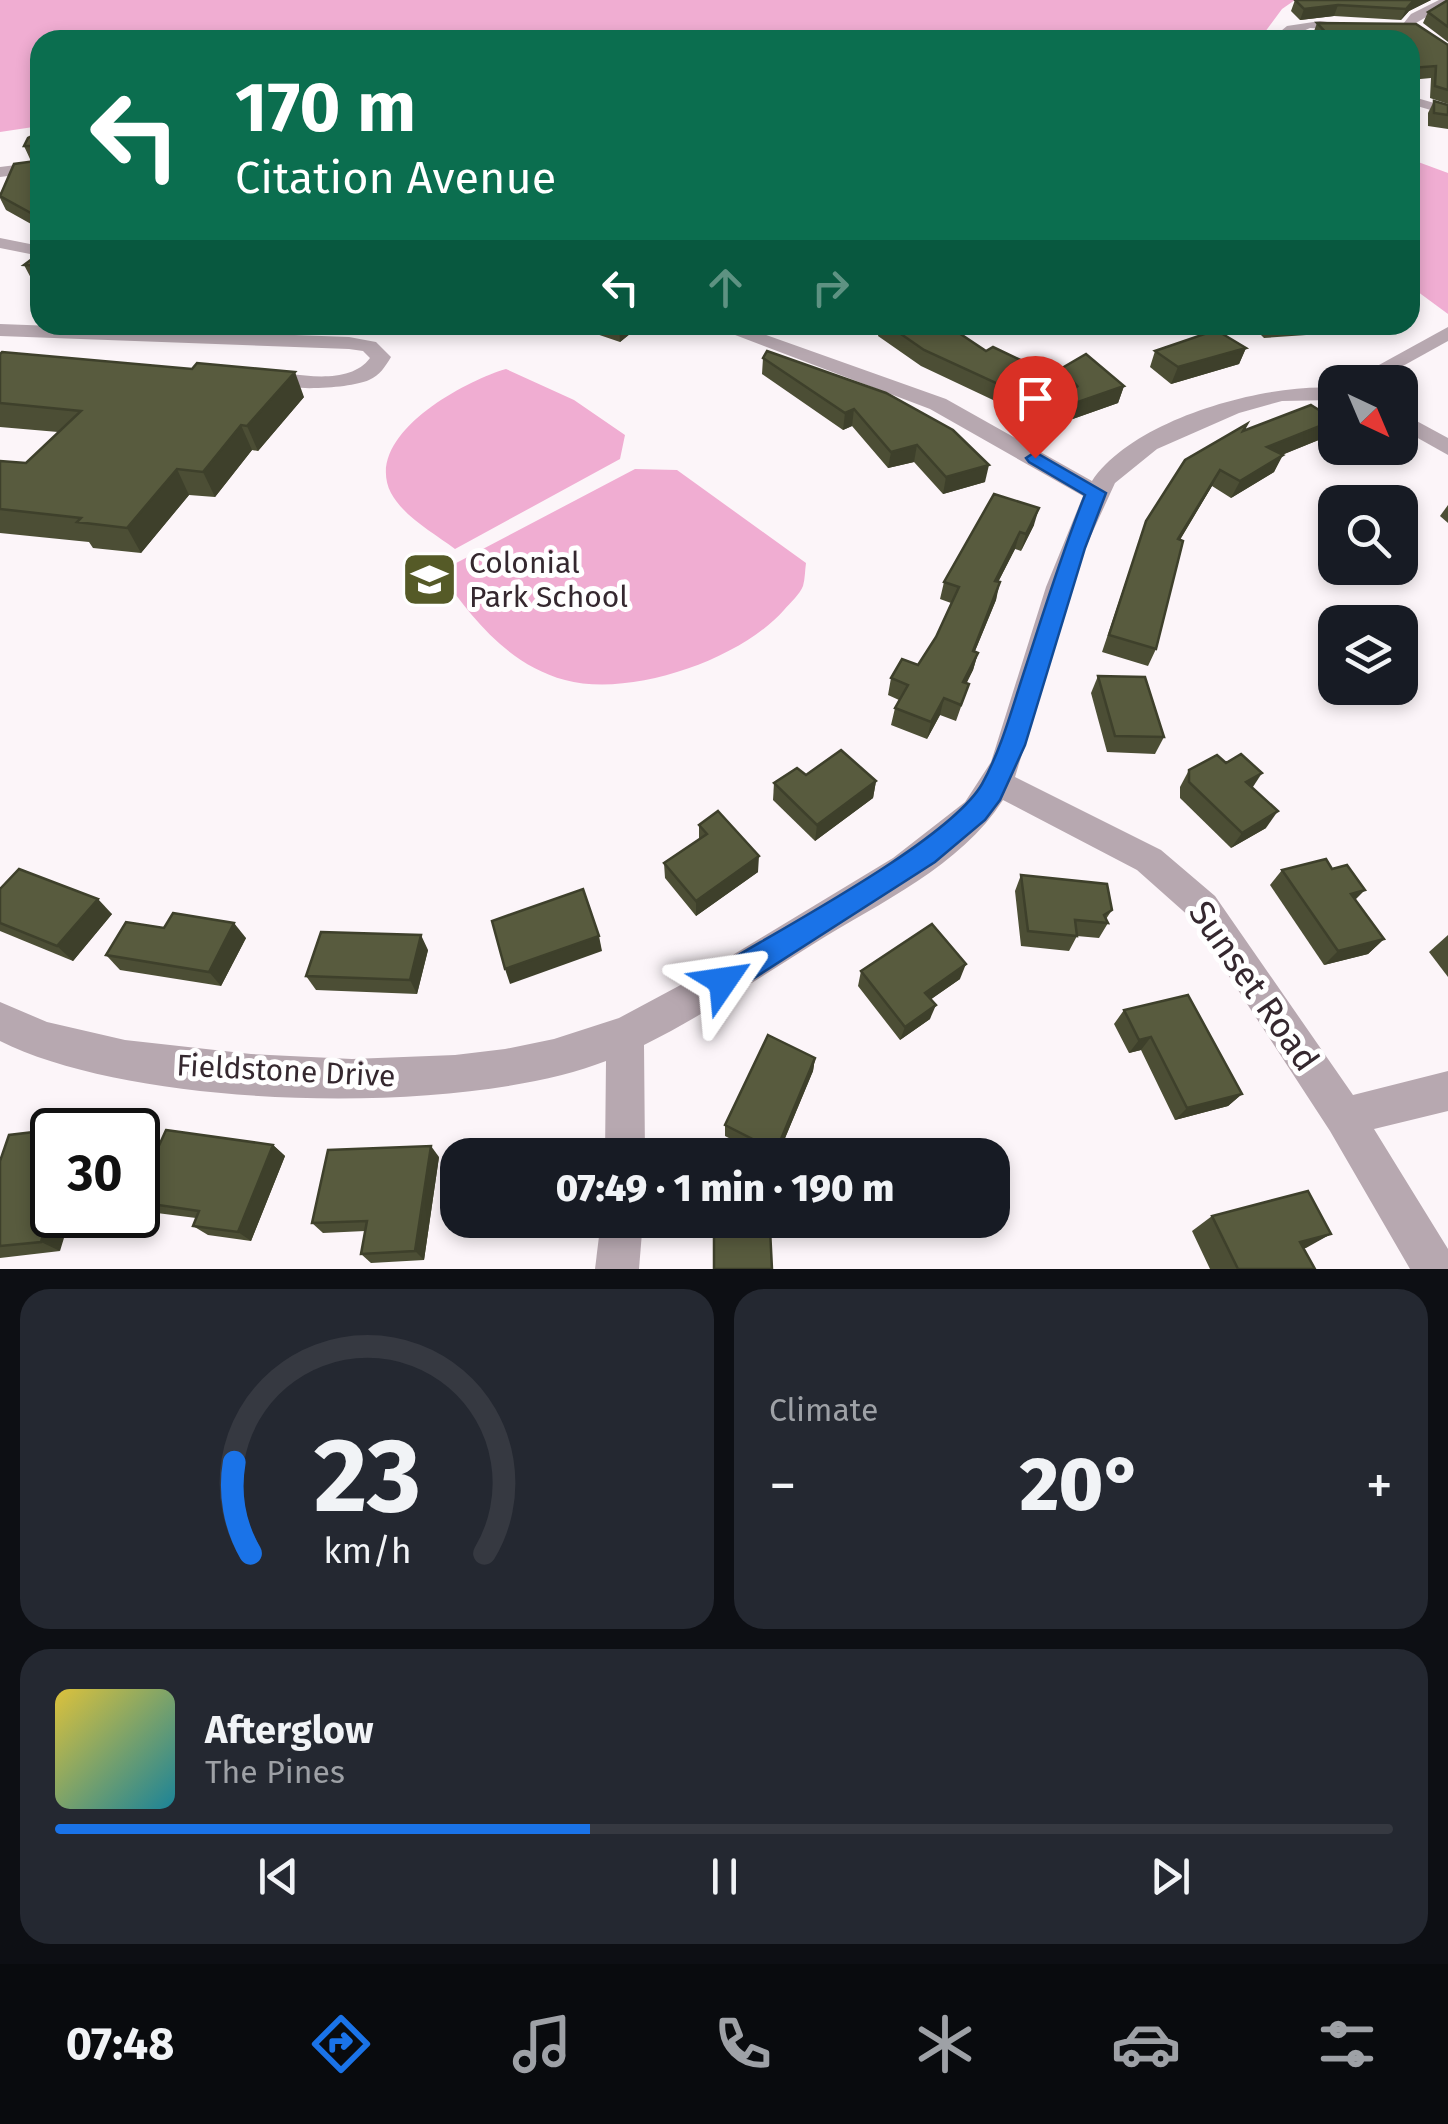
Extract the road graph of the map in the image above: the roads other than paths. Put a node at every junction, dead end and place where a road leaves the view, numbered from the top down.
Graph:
1 (1448, 0) edge
2 (1362, 27) edge
3 (1395, 28) edge
4 (1412, 28) junction
5 (1290, 30) edge
6 (1415, 30) edge
7 (1420, 34) edge
8 (1448, 53) edge
9 (1420, 102) edge
10 (1448, 110) edge
11 (30, 168) edge
12 (0, 172) edge
13 (0, 242) edge
14 (30, 250) edge
15 (0, 330) edge
16 (30, 331) edge
17 (1448, 333) edge
18 (134, 335) edge
19 (748, 335) edge
20 (1390, 365) edge
21 (235, 374) edge
22 (1318, 394) edge
23 (1418, 430) edge
24 (1448, 448) edge
25 (1096, 493) junction
26 (996, 782) junction
27 (3, 1031) edge
28 (624, 1034) junction
29 (1448, 1091) edge
30 (1344, 1117) junction
31 (626, 1138) edge
32 (620, 1238) edge
33 (617, 1269) edge
34 (1436, 1269) edge

1 - 4 street
2 - 5 street
3 - 4 street
4 - 6 street
7 - 8 street
9 - 10 street
11 - 12 street
13 - 14 street
15 - 16 street
17 - 20 street
18 - 21 street
19 - 25 street
22 - 25 street, Fieldstone Drive
23 - 24 street
25 - 26 street, Fieldstone Drive
26 - 28 street, Fieldstone Drive
26 - 30 street, Sunset Road
27 - 28 street, Fieldstone Drive
28 - 31 street
29 - 30 street
30 - 34 street, Sunset Road
32 - 33 street

